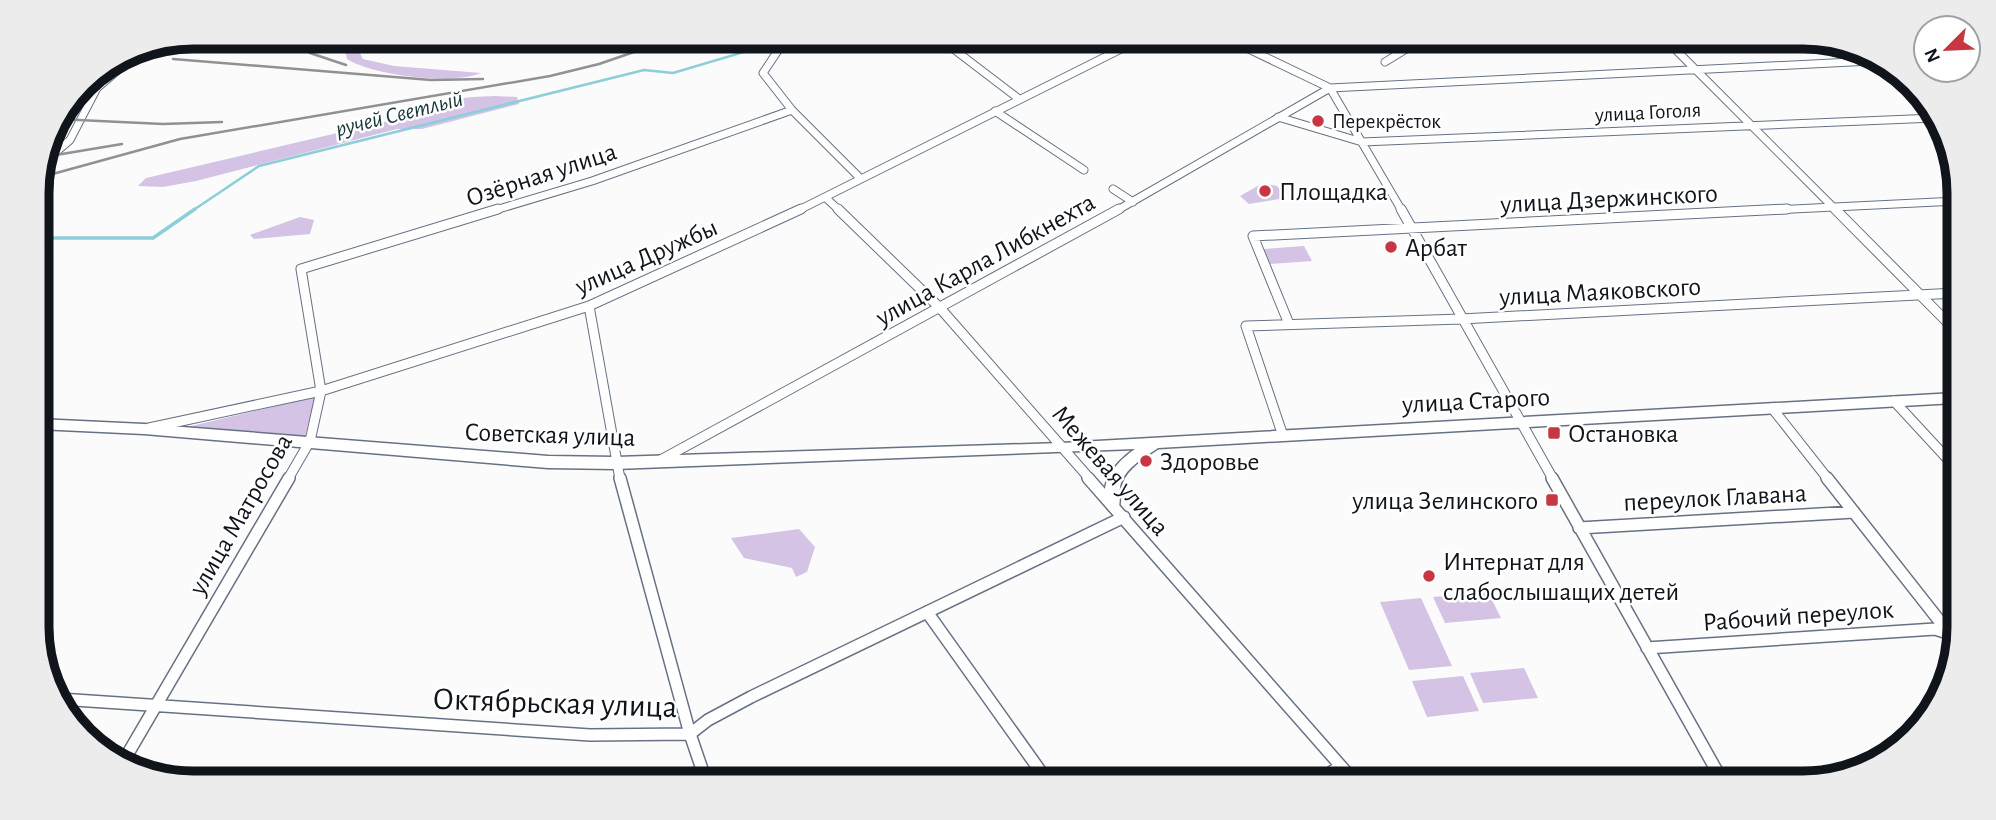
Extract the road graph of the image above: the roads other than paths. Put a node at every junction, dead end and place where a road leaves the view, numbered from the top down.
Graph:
1 (779, 49) edge
2 (957, 49) edge
3 (1119, 49) edge
4 (1249, 49) edge
5 (1406, 49) edge
6 (1675, 49) edge
7 (1860, 61) edge
8 (1385, 62) dead end
9 (1694, 68) junction
10 (119, 70) edge
11 (1330, 88) junction
12 (1019, 99) junction
13 (792, 110) junction
14 (995, 111) junction
15 (1278, 117) junction
16 (1926, 118) edge
17 (1751, 125) junction
18 (1362, 142) junction
19 (55, 153) edge
20 (1084, 170) dead end
21 (861, 180) junction
22 (1113, 189) dead end
23 (826, 198) junction
24 (1133, 202) junction
25 (1947, 202) edge
26 (1833, 208) junction
27 (1411, 229) junction
28 (301, 269) joint
29 (1947, 293) edge
30 (1919, 295) junction
31 (589, 306) junction
32 (940, 308) junction
33 (1461, 319) junction
34 (1947, 322) edge
35 (1289, 324) junction
36 (321, 391) junction
37 (1947, 398) edge
38 (1894, 401) junction
39 (1772, 408) junction
40 (1520, 422) junction
41 (49, 425) edge
42 (144, 429) junction
43 (1283, 436) junction
44 (310, 441) junction
45 (1156, 443) junction
46 (1061, 448) junction
47 (1947, 458) edge
48 (657, 462) junction
49 (616, 463) junction
50 (1113, 505) junction
51 (1854, 512) junction
52 (1124, 517) junction
53 (1579, 528) junction
54 (927, 612) junction
55 (1947, 630) edge
56 (1947, 633) edge
57 (1647, 648) junction
58 (69, 700) edge
59 (154, 706) junction
60 (690, 734) junction
61 (127, 754) edge
62 (1340, 766) junction
63 (703, 771) edge
64 (1040, 771) edge
65 (1332, 771) edge
66 (1345, 771) edge
67 (1717, 771) edge

1 - 13 street
2 - 12 street
3 - 12 street, улица Дружбы
4 - 11 street
5 - 8 street
6 - 9 street
7 - 9 street
9 - 11 street
9 - 17 street
10 - 19 street
11 - 15 street, улица Карла Либкнехта
11 - 18 street
12 - 14 street, улица Дружбы
13 - 21 street
13 - 28 street, Озёрная улица
14 - 20 street
14 - 21 street, улица Дружбы
15 - 18 street, улица Гоголя
15 - 24 street, улица Карла Либкнехта
16 - 17 street, улица Гоголя
17 - 18 street, улица Гоголя
17 - 26 street
18 - 27 street
21 - 23 street, улица Дружбы
22 - 24 street
23 - 31 street, улица Дружбы
23 - 32 street, Межевая улица
24 - 32 street, улица Карла Либкнехта
25 - 26 street, улица Дзержинского
26 - 27 street, улица Дзержинского
26 - 30 street
27 - 33 street
27 - 35 street, улица Дзержинского
28 - 36 street, улица Матросова
29 - 30 street, улица Маяковского
30 - 33 street, улица Маяковского
30 - 34 street
31 - 36 street, улица Дружбы
31 - 49 street
32 - 46 street, Межевая улица
32 - 48 street, улица Карла Либкнехта
33 - 35 street, улица Маяковского
33 - 40 street
35 - 43 street, улица Маяковского
36 - 42 street, улица Дружбы
36 - 44 street, улица Матросова
37 - 38 street, улица Старого
38 - 39 street, улица Старого
38 - 47 street
39 - 40 street, улица Старого
39 - 51 street
40 - 43 street, улица Старого
40 - 53 street
41 - 42 street, Советская улица
42 - 44 street, Советская улица
43 - 45 street, улица Старого
44 - 49 street, Советская улица
44 - 59 street, улица Матросова
45 - 46 street, улица Старого
45 - 50 street
46 - 48 street, Советская улица
46 - 50 street, Межевая улица
48 - 49 street, Советская улица
49 - 60 street
50 - 52 street, Межевая улица
51 - 53 street, переулок Главана
51 - 55 street
52 - 54 street, Октябрьская улица
52 - 62 street, Межевая улица
53 - 57 street
54 - 60 street, Октябрьская улица
54 - 64 street
56 - 57 street, Рабочий переулок
57 - 67 street
58 - 59 street, Октябрьская улица
59 - 60 street, Октябрьская улица
59 - 61 street, улица Матросова
60 - 63 street
62 - 65 street
62 - 66 street, Межевая улица

